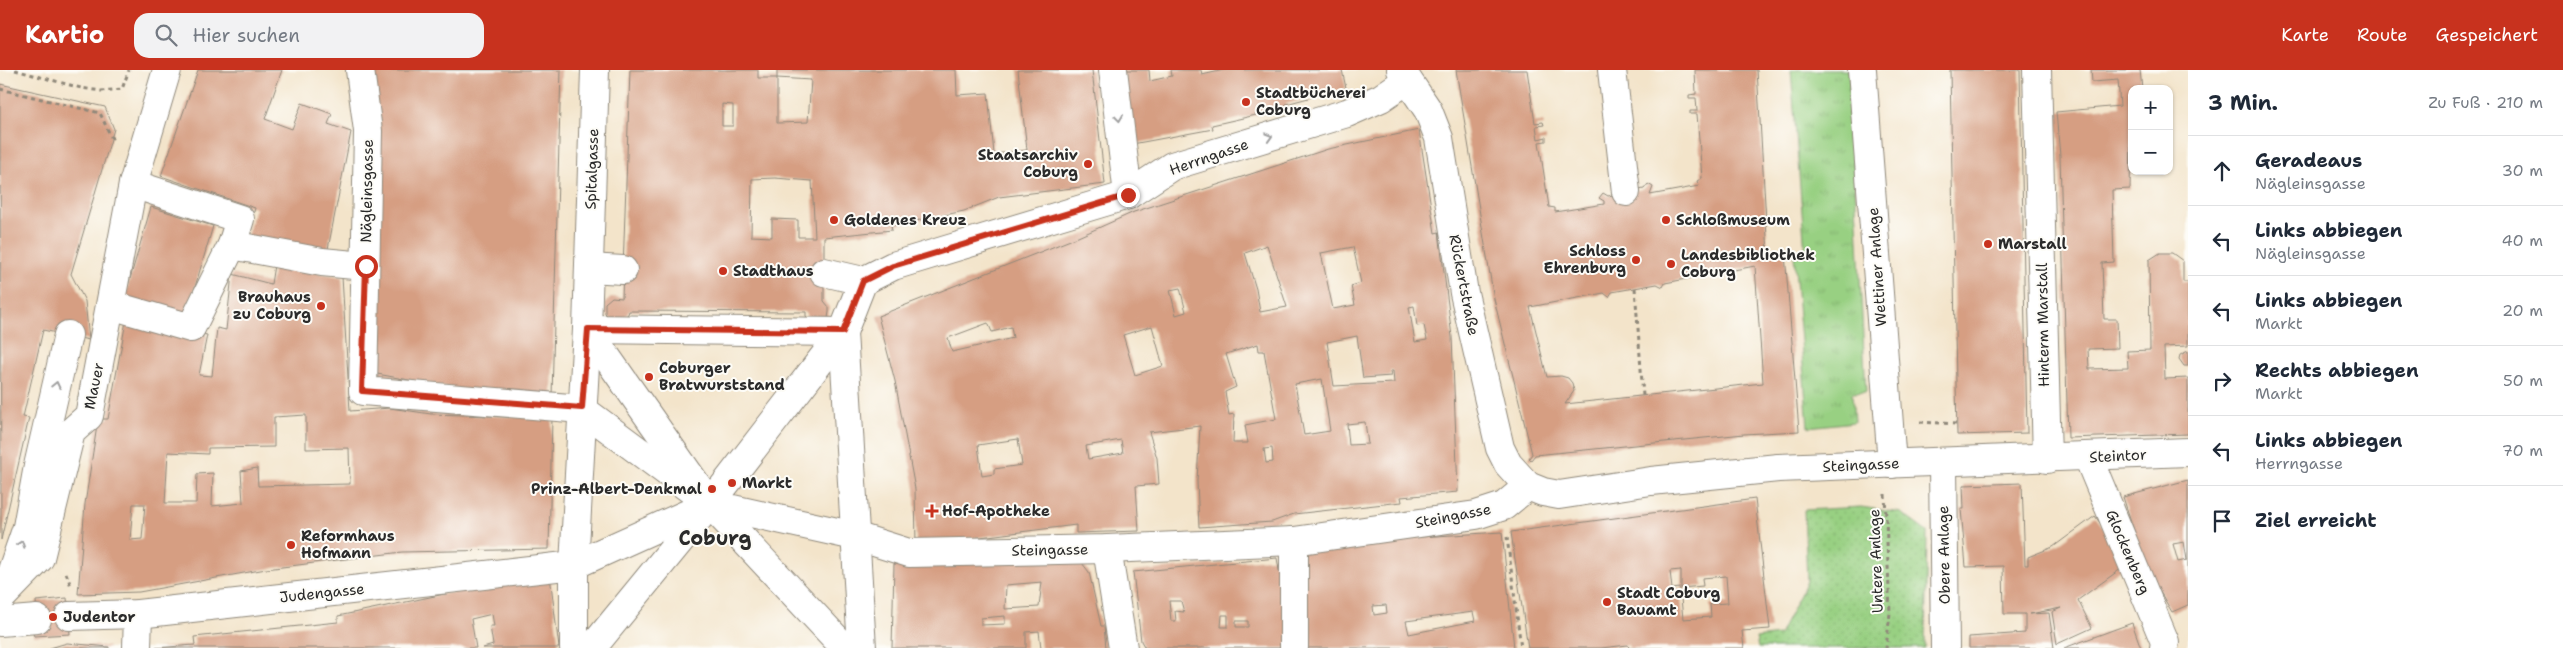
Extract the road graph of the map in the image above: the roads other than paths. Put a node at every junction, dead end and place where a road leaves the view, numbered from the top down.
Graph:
1 (167, 70) edge
2 (360, 70) edge
3 (595, 70) edge
4 (1113, 70) edge
5 (1612, 70) edge
6 (1862, 70) edge
7 (2037, 70) edge
8 (1404, 75) edge
9 (133, 184) junction
10 (1626, 192) dead end
11 (1128, 195) junction
12 (232, 245) junction
13 (366, 266) junction
14 (589, 268) junction
15 (623, 270) dead end
16 (824, 272) dead end
17 (863, 281) junction
18 (111, 305) junction
19 (588, 329) junction
20 (843, 332) junction
21 (68, 335) dead end
22 (582, 408) junction
23 (2188, 452) edge
24 (2088, 457) junction
25 (2047, 459) junction
26 (1943, 463) junction
27 (1892, 464) junction
28 (1528, 486) junction
29 (710, 504) junction
30 (855, 536) junction
31 (1294, 541) junction
32 (1107, 549) junction
33 (574, 565) junction
34 (1, 608) edge
35 (138, 614) junction
36 (69, 616) dead end
37 (37, 619) dead end
38 (2165, 645) edge
39 (137, 648) edge
40 (574, 648) edge
41 (592, 648) edge
42 (845, 648) edge
43 (862, 648) edge
44 (1123, 648) edge
45 (1294, 648) edge
46 (1945, 648) edge

1 - 9 street, Mauer
2 - 13 street, Nägleinsgasse
3 - 14 street, Spitalgasse
4 -> 11 street
5 - 10 street
6 - 27 street, Wettiner Anlage
7 - 25 street, Hinterm Marstall
11 -> 8 street, Herrngasse
8 - 28 street, Rückertstraße
9 - 12 street
9 - 18 street, Mauer
11 - 17 street, Herrngasse
12 - 13 street
12 - 18 street
13 - 22 street, Nägleinsgasse
14 - 15 street
14 - 19 street, Spitalgasse
16 - 17 street
17 - 20 street
18 - 34 street, Mauer
19 - 20 street
19 - 22 street
19 - 29 street
20 - 29 street
20 - 30 street
34 -> 21 street
22 - 29 street
22 - 33 street
23 - 24 street, Steintor
24 - 25 street, Steintor
24 - 38 street, Glockenberg
25 - 26 street, Steingasse
26 - 27 street, Steingasse
26 - 46 street, Obere Anlage
27 - 28 street, Steingasse
28 - 31 street, Steingasse
29 - 30 street
29 - 33 street
29 - 41 street
29 - 42 street
30 - 32 street, Steingasse
30 - 43 street
31 - 32 street, Steingasse
31 - 45 street
32 - 44 street
33 - 35 street, Judengasse
33 - 40 street
34 - 37 street
35 - 36 street, Judengasse
35 - 39 street

